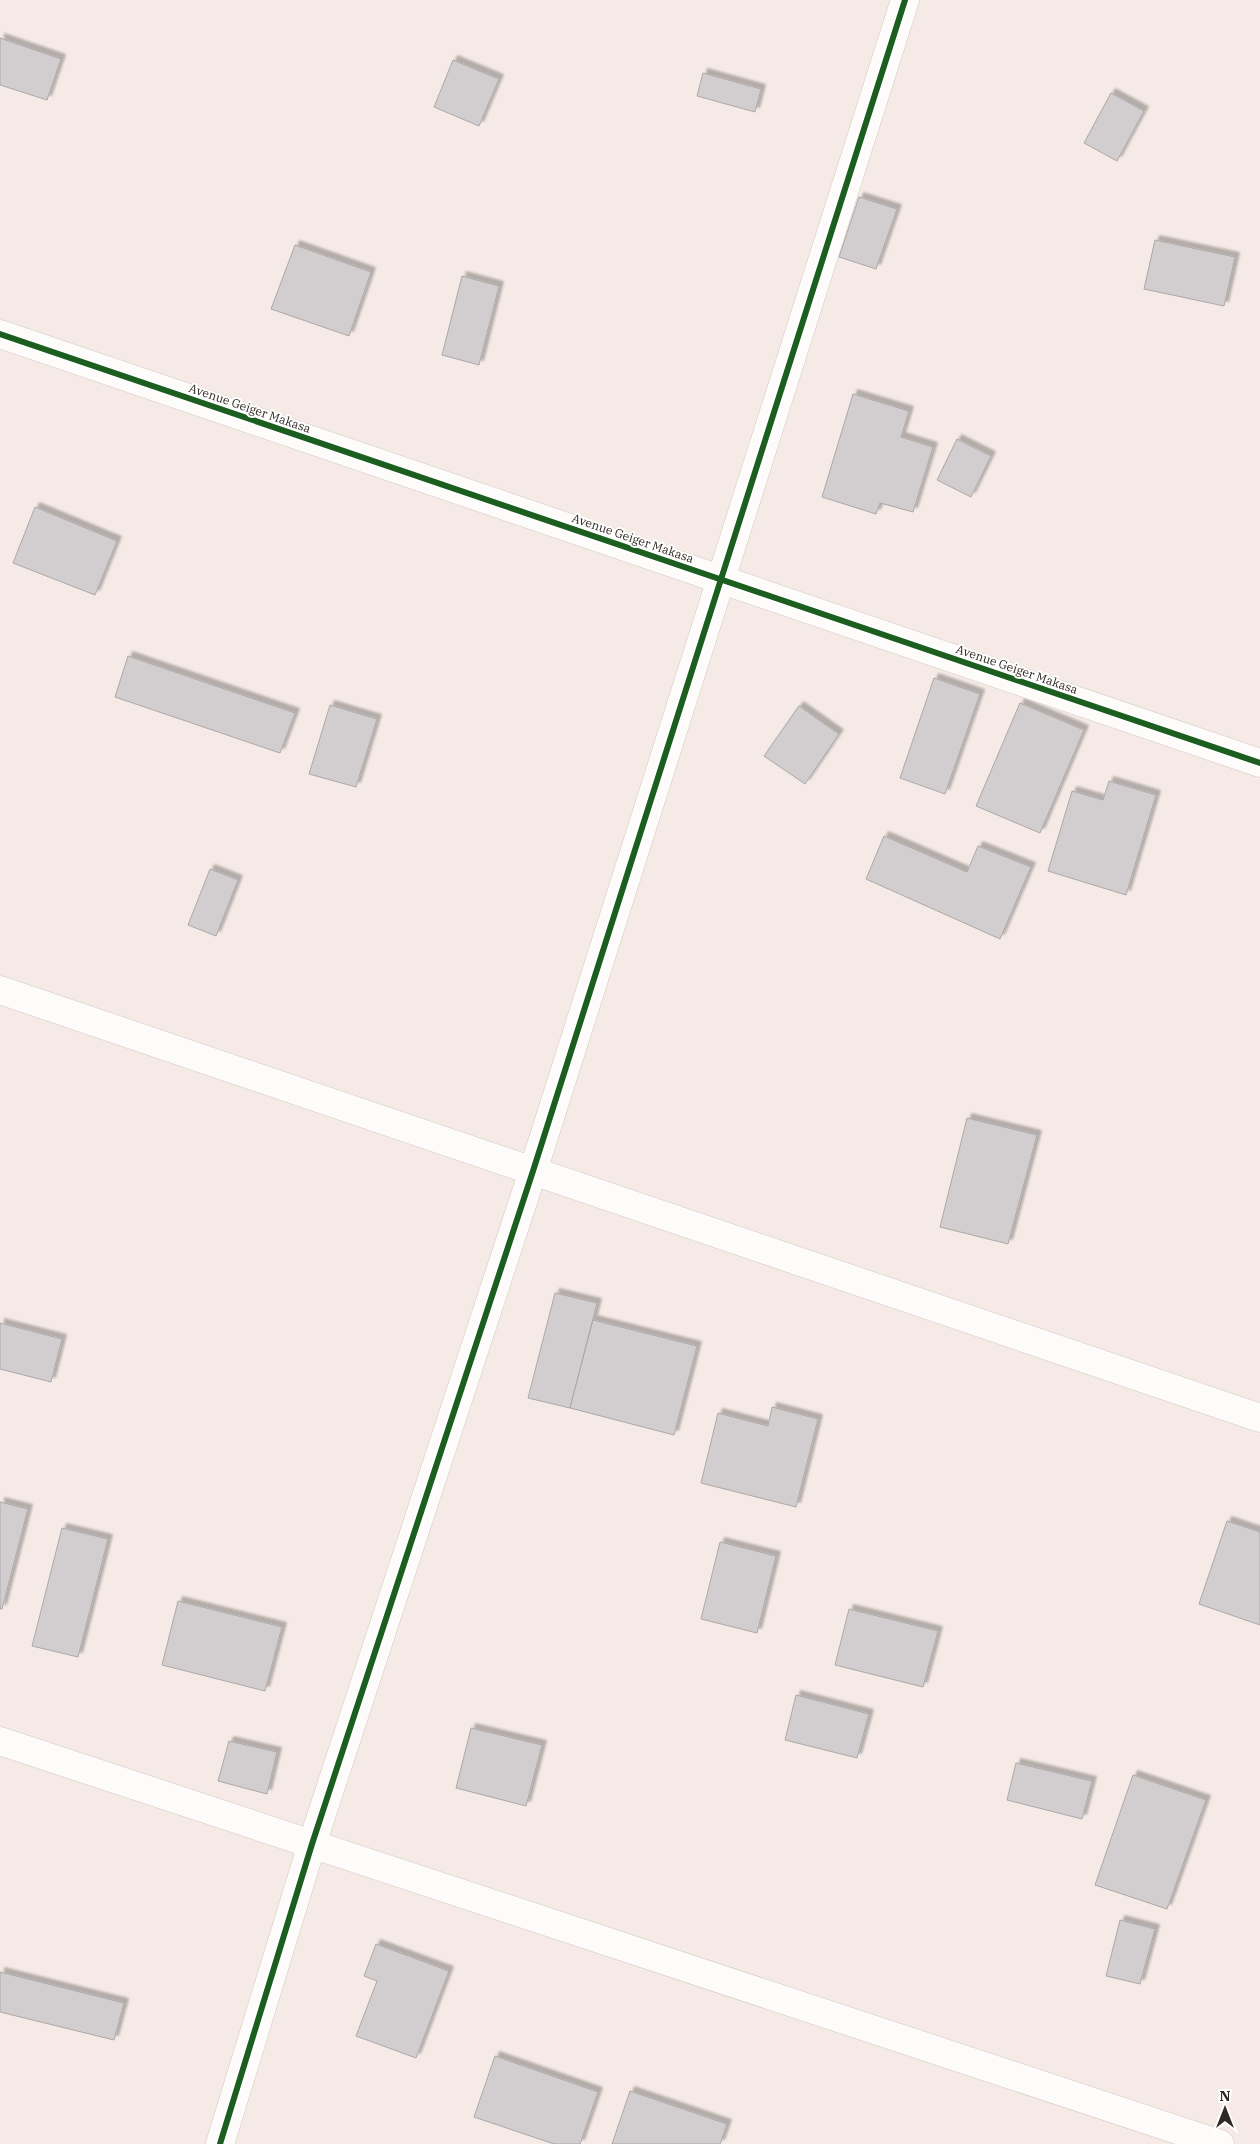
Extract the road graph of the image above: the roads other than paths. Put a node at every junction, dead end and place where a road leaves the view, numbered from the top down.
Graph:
1 (905, 0) edge
2 (0, 334) edge
3 (721, 580) junction
4 (1260, 763) edge
5 (0, 990) edge
6 (534, 1171) junction
7 (1260, 1418) edge
8 (0, 1741) edge
9 (312, 1844) junction
10 (220, 2144) edge
11 (1220, 2144) edge

1 - 3 street
2 - 3 street, Avenue Geiger Makasa
3 - 4 street, Avenue Geiger Makasa
3 - 6 street
5 - 6 street
6 - 7 street
6 - 9 street
8 - 9 street
9 - 10 street
9 - 11 street

